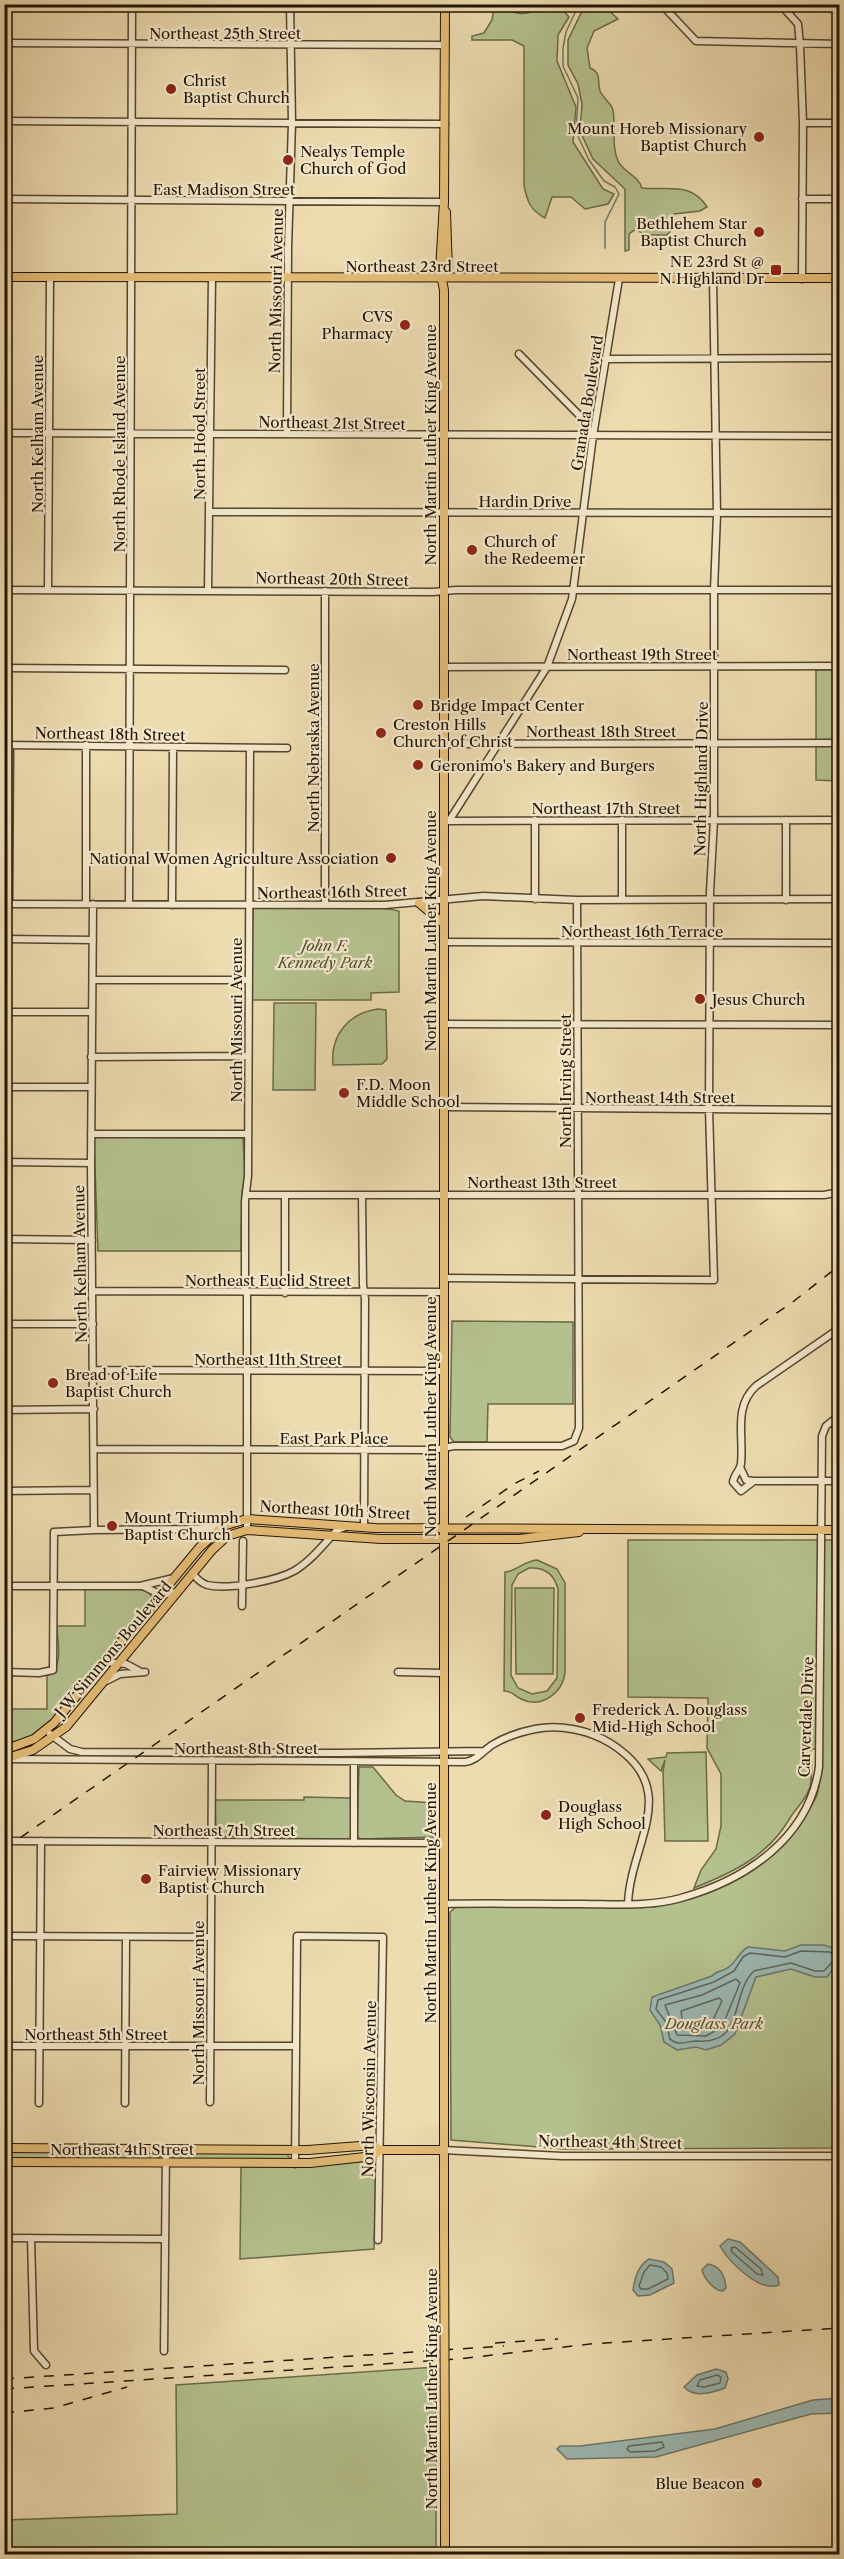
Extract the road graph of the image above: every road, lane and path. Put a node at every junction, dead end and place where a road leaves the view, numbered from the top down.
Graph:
1 (132, 4) edge
2 (290, 4) edge
3 (445, 4) edge
4 (661, 4) edge
5 (780, 4) edge
6 (4, 43) edge
7 (840, 44) edge
8 (132, 45) junction
9 (289, 45) junction
10 (445, 45) junction
11 (800, 45) junction
12 (4, 121) edge
13 (132, 123) junction
14 (292, 123) junction
15 (803, 123) junction
16 (840, 123) edge
17 (445, 124) junction
18 (840, 198) edge
19 (4, 199) edge
20 (802, 199) junction
21 (132, 200) junction
22 (290, 201) junction
23 (444, 202) junction
24 (4, 277) edge
25 (50, 277) junction
26 (131, 278) junction
27 (212, 278) junction
28 (840, 278) edge
29 (288, 279) junction
30 (443, 279) junction
31 (619, 279) junction
32 (713, 279) junction
33 (802, 279) junction
34 (519, 354) dead end
35 (713, 358) junction
36 (840, 358) edge
37 (605, 359) junction
38 (4, 433) edge
39 (49, 433) junction
40 (210, 434) junction
41 (287, 434) junction
42 (131, 435) junction
43 (444, 436) junction
44 (593, 436) junction
45 (716, 436) junction
46 (840, 436) edge
47 (211, 512) junction
48 (444, 513) junction
49 (584, 513) junction
50 (840, 513) edge
51 (717, 514) junction
52 (4, 590) edge
53 (48, 590) junction
54 (208, 590) junction
55 (574, 590) junction
56 (714, 590) junction
57 (840, 590) edge
58 (130, 591) junction
59 (325, 591) junction
60 (444, 591) junction
61 (714, 665) junction
62 (840, 666) edge
63 (444, 667) junction
64 (547, 667) junction
65 (4, 668) edge
66 (130, 669) junction
67 (285, 670) dead end
68 (714, 742) junction
69 (830, 742) dead end
70 (499, 743) junction
71 (444, 744) junction
72 (7, 745) edge
73 (86, 745) junction
74 (130, 746) junction
75 (173, 748) junction
76 (250, 748) junction
77 (287, 748) dead end
78 (535, 820) junction
79 (622, 820) junction
80 (714, 820) junction
81 (786, 820) junction
82 (840, 820) edge
83 (446, 821) junction
84 (535, 899) junction
85 (444, 900) junction
86 (577, 900) junction
87 (622, 900) junction
88 (710, 900) junction
89 (786, 900) junction
90 (840, 900) edge
91 (419, 903) junction
92 (7, 904) edge
93 (90, 904) junction
94 (129, 904) junction
95 (172, 904) junction
96 (248, 905) junction
97 (325, 905) junction
98 (444, 924) junction
99 (4, 939) edge
100 (93, 940) junction
101 (444, 942) junction
102 (577, 942) junction
103 (710, 942) junction
104 (840, 943) edge
105 (93, 980) junction
106 (248, 980) junction
107 (4, 1012) edge
108 (92, 1012) junction
109 (444, 1024) junction
110 (577, 1024) junction
111 (709, 1025) junction
112 (840, 1025) edge
113 (248, 1056) junction
114 (92, 1057) junction
115 (4, 1087) edge
116 (91, 1087) junction
117 (444, 1107) junction
118 (577, 1108) junction
119 (709, 1109) junction
120 (840, 1110) edge
121 (92, 1134) junction
122 (248, 1134) junction
123 (4, 1162) edge
124 (91, 1163) junction
125 (839, 1192) edge
126 (444, 1194) junction
127 (577, 1194) junction
128 (246, 1195) junction
129 (285, 1195) junction
130 (362, 1196) junction
131 (710, 1196) junction
132 (4, 1239) edge
133 (92, 1240) junction
134 (444, 1278) junction
135 (577, 1278) junction
136 (93, 1291) junction
137 (246, 1292) junction
138 (444, 1292) junction
139 (285, 1293) junction
140 (364, 1293) junction
141 (4, 1324) edge
142 (93, 1324) junction
143 (840, 1328) edge
144 (93, 1370) junction
145 (247, 1371) junction
146 (365, 1371) junction
147 (444, 1371) junction
148 (94, 1409) junction
149 (4, 1410) edge
150 (840, 1415) edge
151 (574, 1441) joint
152 (444, 1448) junction
153 (94, 1449) junction
154 (247, 1449) junction
155 (365, 1450) junction
156 (741, 1467) junction
157 (754, 1481) junction
158 (822, 1481) junction
159 (840, 1482) edge
160 (93, 1490) junction
161 (4, 1491) edge
162 (247, 1519) junction
163 (223, 1526) junction
164 (354, 1527) junction
165 (364, 1527) junction
166 (444, 1528) junction
167 (193, 1529) junction
168 (94, 1530) junction
169 (248, 1530) junction
170 (591, 1530) junction
171 (822, 1530) junction
172 (840, 1530) edge
173 (332, 1535) junction
174 (227, 1536) joint
175 (444, 1539) junction
176 (243, 1541) dead end
177 (202, 1545) junction
178 (193, 1574) junction
179 (175, 1578) junction
180 (243, 1585) junction
181 (4, 1586) edge
182 (54, 1586) junction
183 (140, 1586) junction
184 (177, 1593) junction
185 (161, 1595) junction
186 (242, 1606) dead end
187 (105, 1662) junction
188 (119, 1663) junction
189 (4, 1672) edge
190 (398, 1672) dead end
191 (444, 1673) junction
192 (100, 1685) junction
193 (43, 1733) junction
194 (56, 1736) junction
195 (4, 1750) edge
196 (444, 1757) junction
197 (4, 1759) edge
198 (212, 1760) junction
199 (354, 1761) junction
200 (4, 1841) edge
201 (41, 1841) junction
202 (211, 1842) junction
203 (354, 1842) junction
204 (443, 1843) junction
205 (443, 1904) junction
206 (628, 1904) junction
207 (4, 1936) edge
208 (40, 1936) junction
209 (126, 1937) junction
210 (210, 1937) junction
211 (4, 2046) edge
212 (40, 2046) junction
213 (125, 2046) junction
214 (211, 2046) junction
215 (296, 2046) junction
216 (210, 2102) dead end
217 (39, 2103) dead end
218 (125, 2103) dead end
219 (4, 2148) edge
220 (69, 2149) junction
221 (166, 2149) junction
222 (295, 2150) junction
223 (380, 2150) junction
224 (443, 2150) junction
225 (840, 2156) edge
226 (4, 2162) edge
227 (69, 2162) junction
228 (166, 2163) junction
229 (295, 2164) junction
230 (4, 2238) edge
231 (31, 2238) junction
232 (165, 2239) junction
233 (378, 2240) dead end
234 (164, 2351) dead end
235 (46, 2365) dead end
236 (445, 2553) edge

1 - 8 street, North Rhode Island Avenue
2 - 9 street, North Missouri Avenue
3 - 10 main road, North Martin Luther King Avenue
4 - 11 street
5 - 11 street
6 - 8 street, Northeast 25th Street
7 - 11 street
8 - 9 street, Northeast 25th Street
8 - 13 street, North Rhode Island Avenue
9 - 10 street, Northeast 25th Street
9 - 14 street, North Missouri Avenue
10 - 17 main road, North Martin Luther King Avenue
11 - 15 street
12 - 13 street
13 - 14 street
13 - 21 street, North Rhode Island Avenue
14 - 17 street
14 - 22 street, North Missouri Avenue
15 - 16 street
15 - 20 street
17 - 23 main road, North Martin Luther King Avenue
18 - 20 street
19 - 21 street, East Madison Street
20 - 33 street
21 - 22 street, East Madison Street
21 - 26 street, North Rhode Island Avenue
22 - 23 street, East Madison Street
22 - 29 street, North Missouri Avenue
23 - 30 main road, North Martin Luther King Avenue
24 - 25 main road, Northeast 23rd Street
25 - 26 main road, Northeast 23rd Street
25 - 39 street, North Kelham Avenue
26 - 27 main road, Northeast 23rd Street
26 - 42 street, North Rhode Island Avenue
27 - 29 main road, Northeast 23rd Street
27 - 40 street, North Hood Street
28 - 33 main road, Northeast 23rd Street
29 - 30 main road, Northeast 23rd Street
29 - 41 street, North Missouri Avenue
30 - 31 main road, Northeast 23rd Street
30 - 43 main road, North Martin Luther King Avenue
31 - 32 main road, Northeast 23rd Street
31 - 37 street, Granada Boulevard
32 - 33 main road, Northeast 23rd Street
32 - 35 street, North Highland Drive
34 - 44 street
35 - 36 street
35 - 37 street
35 - 45 street, North Highland Drive
37 - 44 street, Granada Boulevard
38 - 39 street, Northeast 21st Street
39 - 42 street, Northeast 21st Street
39 - 53 street, North Kelham Avenue
40 - 41 street, Northeast 21st Street
40 - 42 street, Northeast 21st Street
40 - 47 street, North Hood Street
41 - 43 street, Northeast 21st Street
42 - 58 street, North Rhode Island Avenue
43 - 44 street, Northeast 21st Street
43 - 48 main road, North Martin Luther King Avenue
44 - 45 street, Northeast 21st Street
44 - 49 street, Granada Boulevard
45 - 46 street, Northeast 21st Street
45 - 51 street, North Highland Drive
47 - 48 street, Hardin Drive
47 - 54 street, North Hood Street
48 - 49 street, Hardin Drive
48 - 60 main road, North Martin Luther King Avenue
49 - 51 street, Hardin Drive
49 - 55 street, Granada Boulevard
50 - 51 street, Hardin Drive
51 - 56 street, North Highland Drive
52 - 53 street, Northeast 20th Street
53 - 58 street, Northeast 20th Street
54 - 58 street, Northeast 20th Street
54 - 59 street, Northeast 20th Street
55 - 56 street, Northeast 20th Street
55 - 60 street, Northeast 20th Street
55 - 64 street, Granada Boulevard
56 - 57 street, Northeast 20th Street
56 - 61 street, North Highland Drive
58 - 66 street, North Rhode Island Avenue
59 - 60 street, Northeast 20th Street
59 - 97 street, North Nebraska Avenue
60 - 63 main road, North Martin Luther King Avenue
61 - 62 street, Northeast 19th Street
61 - 64 street, Northeast 19th Street
61 - 68 street, North Highland Drive
63 - 64 street, Northeast 19th Street
63 - 71 main road, North Martin Luther King Avenue
64 - 70 street, Granada Boulevard
65 - 66 street
66 - 67 street
66 - 74 street, North Rhode Island Avenue
68 - 69 street, Northeast 18th Street
68 - 70 street, Northeast 18th Street
68 - 80 street, North Highland Drive
70 - 71 street, Northeast 18th Street
70 - 83 street, Granada Boulevard
71 - 83 main road, North Martin Luther King Avenue
72 - 73 street, Northeast 18th Street
72 - 92 street
73 - 74 street, Northeast 18th Street
73 - 93 street, North Kelham Avenue
74 - 75 street, Northeast 18th Street
74 - 94 street, North Rhode Island Avenue
75 - 76 street, Northeast 18th Street
75 - 95 street
76 - 77 street, Northeast 18th Street
76 - 96 street, North Missouri Avenue
78 - 79 street, Northeast 17th Street
78 - 83 street, Northeast 17th Street
78 - 84 street
79 - 80 street, Northeast 17th Street
79 - 87 street
80 - 81 street, Northeast 17th Street
80 - 88 street, North Highland Drive
81 - 82 street, Northeast 17th Street
81 - 89 street
83 - 85 main road, North Martin Luther King Avenue
84 - 85 street, Northeast 16th Street
84 - 86 street, Northeast 16th Street
85 - 91 street, Northeast 16th Street
85 - 98 main road, North Martin Luther King Avenue
86 - 87 street, Northeast 16th Street
86 - 102 street, North Irving Street
87 - 88 street, Northeast 16th Street
88 - 89 street, Northeast 16th Street
88 - 103 street, North Highland Drive
89 - 90 street, Northeast 16th Street
91 - 97 street, Northeast 16th Street
91 - 98 main road
92 - 93 street, Northeast 16th Street
93 - 94 street, Northeast 16th Street
93 - 100 street, North Kelham Avenue
94 - 95 street, Northeast 16th Street
95 - 96 street, Northeast 16th Street
96 - 97 street, Northeast 16th Street
96 - 106 street, North Missouri Avenue
98 - 101 main road, North Martin Luther King Avenue
99 - 100 street
100 - 105 street, North Kelham Avenue
101 - 102 street, Northeast 16th Terrace
101 - 109 main road, North Martin Luther King Avenue
102 - 103 street, Northeast 16th Terrace
102 - 110 street, North Irving Street
103 - 104 street, Northeast 16th Terrace
103 - 111 street, North Highland Drive
105 - 106 street
105 - 108 street, North Kelham Avenue
106 - 113 street, North Missouri Avenue
107 - 108 street
108 - 114 street, North Kelham Avenue
109 - 110 street
109 - 117 main road, North Martin Luther King Avenue
110 - 111 street
110 - 118 street, North Irving Street
111 - 112 street
111 - 119 street, North Highland Drive
113 - 114 street
113 - 122 street, North Missouri Avenue
114 - 116 street, North Kelham Avenue
115 - 116 street
116 - 121 street, North Kelham Avenue
117 - 118 street, Northeast 14th Street
117 - 126 main road, North Martin Luther King Avenue
118 - 119 street, Northeast 14th Street
118 - 127 street, North Irving Street
119 - 120 street, Northeast 14th Street
119 - 131 street, North Highland Drive
121 - 122 street
121 - 124 street, North Kelham Avenue
122 - 128 street, North Missouri Avenue
123 - 124 street
124 - 133 street, North Kelham Avenue
125 - 131 street, Northeast 13th Street
126 - 127 street, Northeast 13th Street
126 - 130 street, Northeast 13th Street
126 - 134 main road, North Martin Luther King Avenue
127 - 131 street, Northeast 13th Street
127 - 135 street, North Irving Street
128 - 129 street, Northeast 13th Street
128 - 137 street, North Missouri Avenue
129 - 130 street, Northeast 13th Street
129 - 139 street
130 - 140 street
131 - 135 street, North Highland Drive
132 - 133 street
133 - 136 street, North Kelham Avenue
134 - 135 street
134 - 138 main road, North Martin Luther King Avenue
135 - 151 street, North Irving Street
136 - 137 street, Northeast Euclid Street
136 - 142 street, North Kelham Avenue
137 - 139 street, Northeast Euclid Street
137 - 145 street, North Missouri Avenue
138 - 140 street, Northeast Euclid Street
138 - 147 main road, North Martin Luther King Avenue
139 - 140 street, Northeast Euclid Street
140 - 146 street
141 - 142 street
142 - 144 street, North Kelham Avenue
143 - 156 street
144 - 145 street, Northeast 11th Street
144 - 148 street, North Kelham Avenue
145 - 146 street, Northeast 11th Street
145 - 154 street, North Missouri Avenue
146 - 147 street, Northeast 11th Street
146 - 155 street
147 - 152 main road, North Martin Luther King Avenue
148 - 149 street
148 - 153 street, North Kelham Avenue
150 - 158 street, Carverdale Drive
151 - 152 street, East Park Place
152 - 155 street, East Park Place
152 - 166 main road, North Martin Luther King Avenue
153 - 154 street, East Park Place
153 - 160 street, North Kelham Avenue
154 - 155 street, East Park Place
154 - 162 street, North Missouri Avenue
155 - 165 street
156 - 157 street
156 - 157 street
157 - 158 street
158 - 159 street
158 - 171 street, Carverdale Drive
160 - 161 street
160 - 168 street, North Kelham Avenue
162 - 163 main road, Northeast 10th Street
162 - 164 main road, Northeast 10th Street
162 - 169 street, North Missouri Avenue
163 - 167 street
163 - 177 main road, J W Simmons Boulevard
164 - 165 main road, Northeast 10th Street
164 - 173 street
165 - 166 main road, Northeast 10th Street
166 - 170 main road, Northeast 10th Street
166 - 175 main road, North Martin Luther King Avenue
167 - 168 street
167 - 177 street
168 - 182 street
169 - 173 main road, Northeast 10th Street
169 - 174 main road, Northeast 10th Street
170 - 171 main road, Northeast 10th Street
170 - 175 main road, Northeast 10th Street
171 - 172 main road, Northeast 10th Street
171 - 206 street, Carverdale Drive
173 - 175 main road, Northeast 10th Street
173 - 180 street
174 - 178 main road, J W Simmons Boulevard
175 - 191 main road, North Martin Luther King Avenue
176 - 180 street
177 - 179 main road, J W Simmons Boulevard
178 - 180 street
178 - 184 main road, J W Simmons Boulevard
179 - 183 street
179 - 185 main road, J W Simmons Boulevard
180 - 186 street
181 - 182 street
182 - 183 street
182 - 189 street
183 - 185 street
184 - 185 street
184 - 188 main road, J W Simmons Boulevard
185 - 187 main road, J W Simmons Boulevard
187 - 188 street
187 - 193 main road, J W Simmons Boulevard
188 - 192 main road, J W Simmons Boulevard
188 - 192 street
190 - 191 street
191 - 196 main road, North Martin Luther King Avenue
192 - 194 main road, J W Simmons Boulevard
193 - 194 street, Northeast 8th Street
193 - 195 main road, J W Simmons Boulevard
194 - 196 street, Northeast 8th Street
194 - 197 main road, J W Simmons Boulevard
196 - 199 street, Northeast 8th Street
196 - 204 main road, North Martin Luther King Avenue
196 - 206 street, Northeast 8th Street
197 - 198 street, Northeast 8th Street
198 - 199 street, Northeast 8th Street
198 - 202 street, North Missouri Avenue
199 - 203 street
200 - 201 street, Northeast 7th Street
201 - 202 street, Northeast 7th Street
201 - 208 street
202 - 203 street, Northeast 7th Street
202 - 210 street, North Missouri Avenue
203 - 204 street, Northeast 7th Street
204 - 205 main road, North Martin Luther King Avenue
205 - 206 street, Carverdale Drive
205 - 224 main road, North Martin Luther King Avenue
207 - 208 street
208 - 209 street
208 - 212 street
209 - 210 street
209 - 213 street
210 - 214 street, North Missouri Avenue
211 - 212 street, Northeast 5th Street
212 - 213 street, Northeast 5th Street
212 - 217 street
213 - 214 street, Northeast 5th Street
213 - 218 street
214 - 215 street, Northeast 5th Street
214 - 216 street, North Missouri Avenue
215 - 222 street
215 - 223 street, North Wisconsin Avenue
219 - 220 main road, Northeast 4th Street
220 - 221 main road, Northeast 4th Street
220 - 227 main road
221 - 222 main road, Northeast 4th Street
221 - 228 street
222 - 223 main road, Northeast 4th Street
222 - 229 street
223 - 224 main road, Northeast 4th Street
223 - 229 main road, Northeast 4th Street
223 - 233 street, North Wisconsin Avenue
224 - 225 street, Northeast 4th Street
224 - 236 main road, North Martin Luther King Avenue, bridge
226 - 227 main road, Northeast 4th Street
227 - 228 main road, Northeast 4th Street
228 - 229 main road, Northeast 4th Street
228 - 232 street
230 - 231 street
231 - 232 street
231 - 235 street
232 - 234 street

